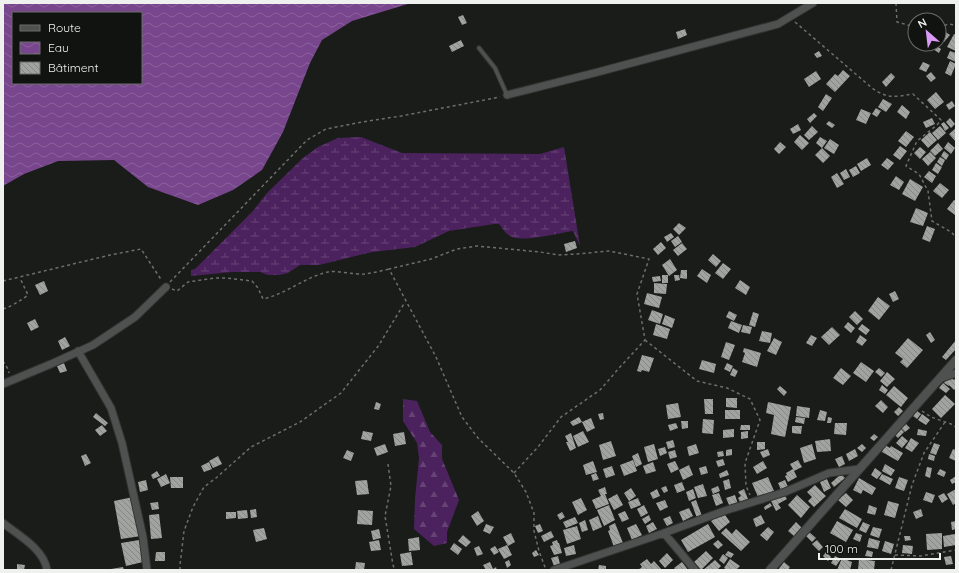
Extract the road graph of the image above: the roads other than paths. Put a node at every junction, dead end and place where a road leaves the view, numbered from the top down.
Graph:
1 (813, 3) edge
2 (479, 48) dead end
3 (507, 95) joint
4 (166, 287) road end
5 (78, 351) junction
6 (956, 360) edge
7 (956, 373) edge
8 (939, 379) junction
9 (3, 384) edge
10 (858, 470) junction
11 (3, 523) edge
12 (664, 533) junction
13 (47, 570) edge
14 (147, 570) edge
15 (554, 570) edge
16 (695, 570) edge
17 (770, 570) edge

1 - 3 street
2 - 3 lane
4 - 5 street
5 - 9 street
5 - 14 street
6 - 8 street
7 - 8 street
8 - 10 street
10 - 12 street
10 - 17 street
11 - 13 street
12 - 15 street
12 - 16 street

